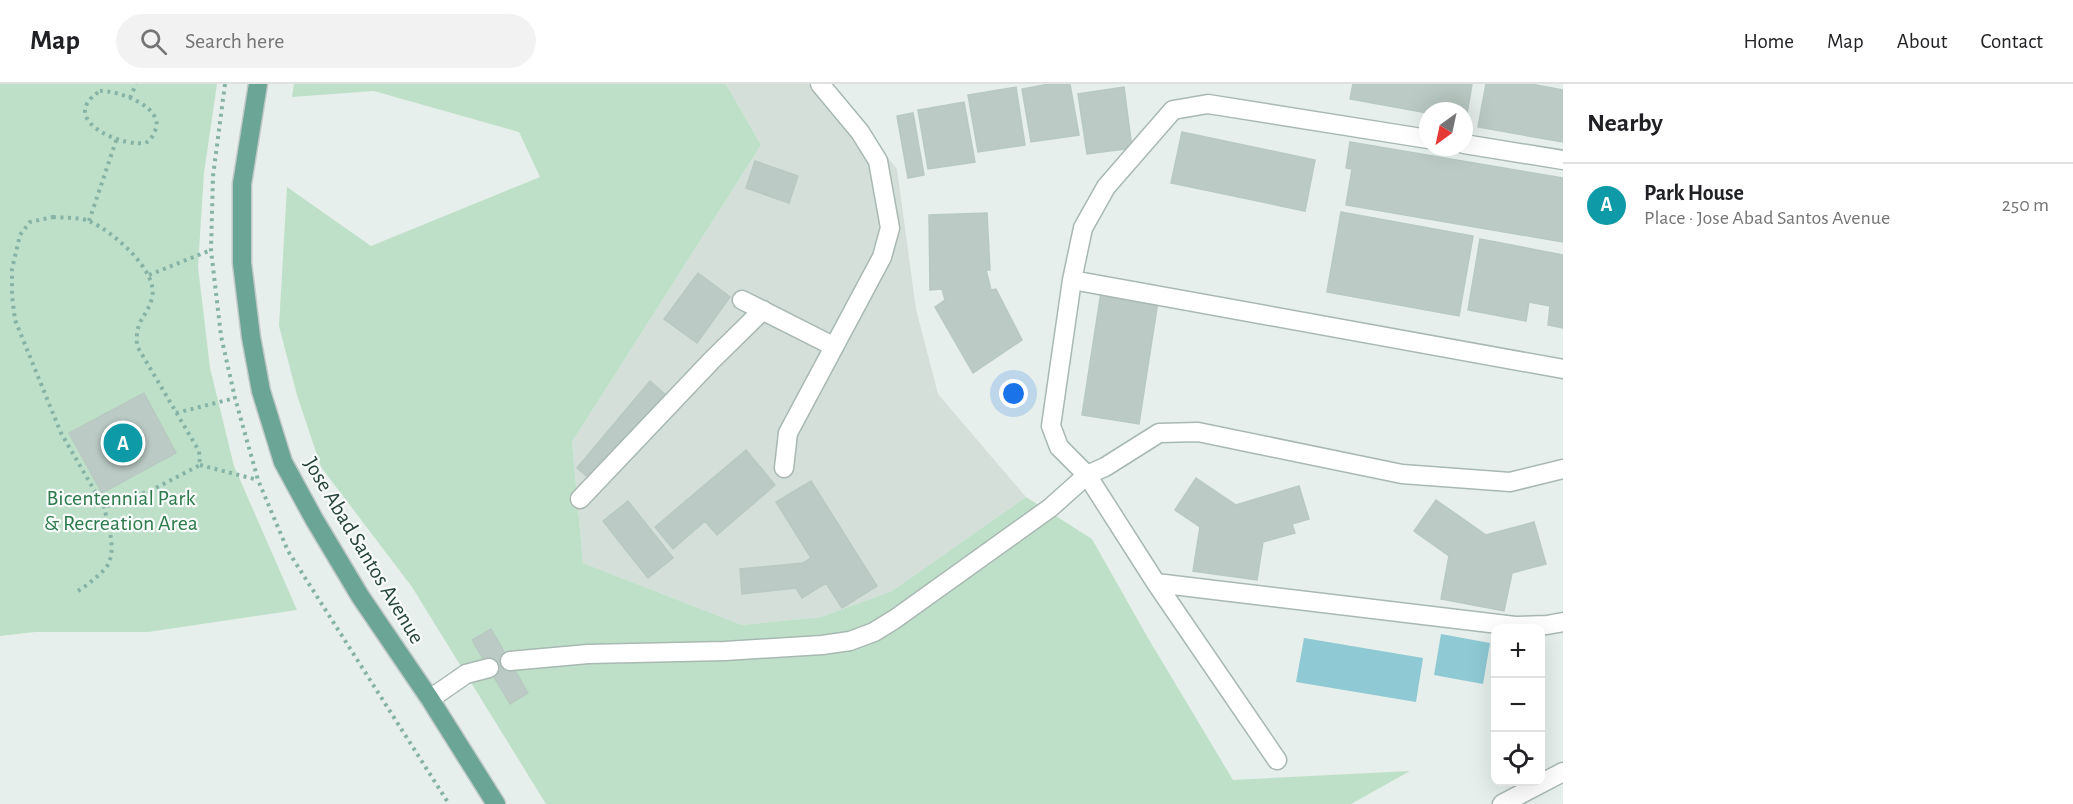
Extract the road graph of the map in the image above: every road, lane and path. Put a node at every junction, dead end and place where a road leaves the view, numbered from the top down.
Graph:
1 (136, 84) edge
2 (258, 84) edge
3 (820, 84) edge
4 (130, 98) junction
5 (117, 138) junction
6 (1419, 138) edge
7 (1473, 145) edge
8 (1563, 160) edge
9 (89, 221) junction
10 (212, 250) dead end
11 (149, 275) junction
12 (1072, 280) junction
13 (742, 300) dead end
14 (763, 310) junction
15 (833, 346) junction
16 (1563, 369) edge
17 (235, 398) dead end
18 (176, 413) junction
19 (200, 465) junction
20 (784, 468) dead end
21 (1563, 469) edge
22 (1087, 475) junction
23 (258, 480) dead end
24 (580, 498) dead end
25 (104, 507) junction
26 (1156, 583) junction
27 (78, 591) dead end
28 (1563, 622) edge
29 (510, 661) dead end
30 (489, 668) dead end
31 (430, 699) junction
32 (1277, 760) dead end
33 (1563, 772) edge
34 (496, 804) edge
35 (1502, 804) edge

1 - 4 path
2 - 31 main road, Jose Abad Santos Avenue
3 - 15 street
4 - 5 path
4 - 5 path
5 - 9 path
6 - 12 street
7 - 8 street
9 - 11 path
9 - 25 path
10 - 11 path
11 - 18 path
12 - 16 street
12 - 22 street
13 - 14 street
14 - 15 street
14 - 24 street
15 - 20 street
17 - 18 path
18 - 19 path
19 - 23 path
19 - 25 path
21 - 22 street
22 - 26 street
22 - 29 street
25 - 27 path
26 - 28 street
26 - 32 street
30 - 31 street
31 - 34 main road, Jose Abad Santos Avenue
33 - 35 street

